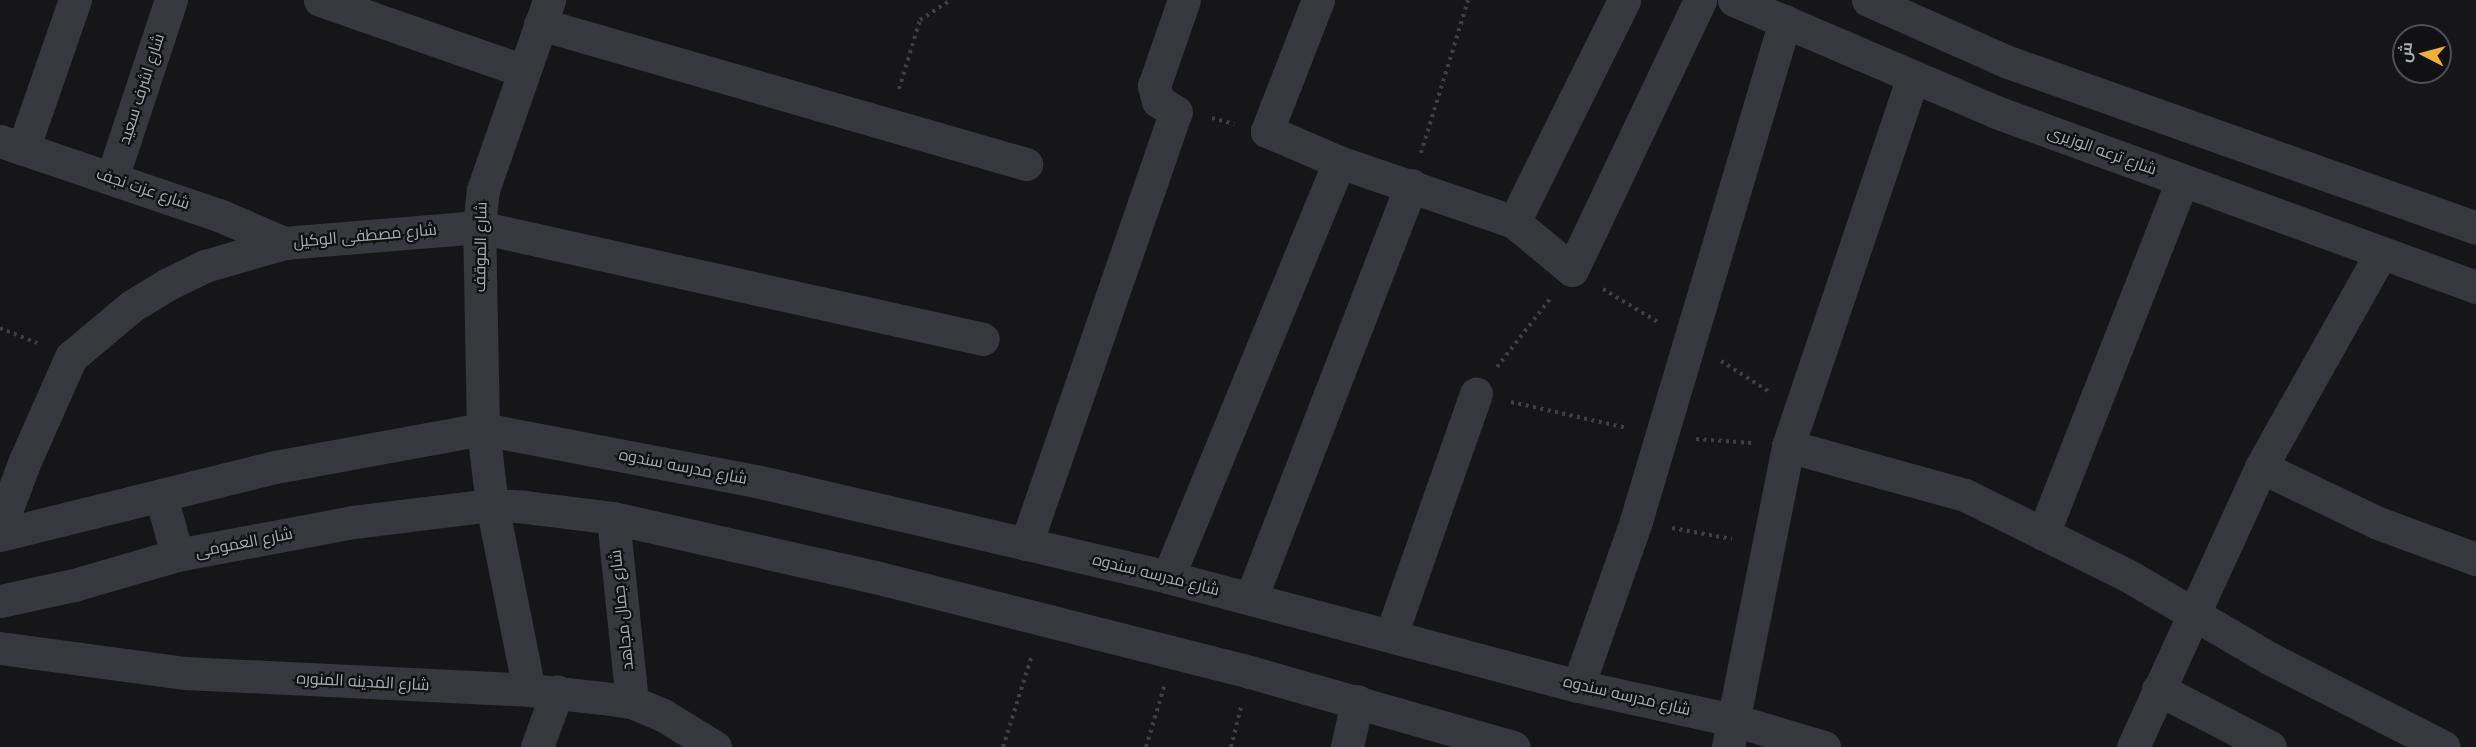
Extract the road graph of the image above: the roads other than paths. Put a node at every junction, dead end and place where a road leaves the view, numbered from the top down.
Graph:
1 (75, 0) edge
2 (171, 0) edge
3 (320, 0) edge
4 (1184, 0) edge
5 (1318, 0) edge
6 (1624, 0) edge
7 (1700, 0) edge
8 (1734, 0) edge
9 (1868, 0) edge
10 (545, 12) edge
11 (1785, 21) junction
12 (524, 70) junction
13 (1913, 77) junction
14 (12, 145) edge
15 (1339, 162) junction
16 (1026, 164) dead end
17 (112, 178) junction
18 (2182, 181) junction
19 (1411, 185) junction
20 (1514, 222) junction
21 (479, 227) junction
22 (2476, 228) edge
23 (284, 243) junction
24 (2381, 252) junction
25 (2476, 287) edge
26 (983, 339) dead end
27 (1476, 394) road end
28 (483, 429) junction
29 (1788, 446) junction
30 (2261, 467) junction
31 (161, 496) junction
32 (492, 505) junction
33 (613, 518) junction
34 (0, 527) edge
35 (2043, 534) junction
36 (0, 535) edge
37 (1026, 544) junction
38 (177, 555) junction
39 (2476, 559) edge
40 (1168, 577) junction
41 (1251, 598) junction
42 (0, 600) edge
43 (2191, 613) junction
44 (1391, 635) junction
45 (0, 648) edge
46 (1578, 686) junction
47 (2158, 689) junction
48 (543, 691) junction
49 (1357, 701) junction
50 (632, 702) junction
51 (1731, 733) edge
52 (537, 747) edge
53 (716, 747) edge
54 (1347, 747) edge
55 (1514, 747) edge
56 (1824, 747) edge
57 (2133, 747) edge
58 (2270, 747) edge
59 (2444, 747) edge

1 - 14 street
2 - 17 street, شارع اشرف سعيد
3 - 12 street
4 - 37 street
5 - 15 street
6 - 20 street
7 - 20 street
8 - 11 street, شارع ترعه الوزيرى
9 - 22 street
10 - 12 street, شارع الموقف
10 - 16 street
11 - 13 street, شارع ترعه الوزيرى
11 - 46 street
12 - 21 street, شارع الموقف
13 - 18 street, شارع ترعه الوزيرى
13 - 29 street
14 - 17 street, شارع عزت نجف
15 - 19 street
15 - 40 street
17 - 23 street, شارع عزت نجف
18 - 24 street, شارع ترعه الوزيرى
18 - 35 street
19 - 20 street
19 - 41 street
21 - 23 street, شارع مصطفى الوكيل
21 - 26 street, شارع مصطفى الوكيل
21 - 28 street, شارع الموقف
23 - 34 street, شارع مصطفى الوكيل
24 - 25 street, شارع ترعه الوزيرى
24 - 30 street
27 - 44 street
28 - 31 street
28 - 32 street, شارع الموقف
28 - 37 street, شارع مدرسه سندوه
29 - 35 street
29 - 51 street
30 - 39 street
30 - 43 street
31 - 36 street
31 - 38 street
32 - 33 street
32 - 38 street, شارع العمومى
32 - 48 street, شارع الموقف
33 - 49 street
33 - 50 street, شارع جمال مجاهد
35 - 43 street
37 - 40 street, شارع مدرسه سندوه
38 - 42 street, شارع العمومى
40 - 41 street, شارع مدرسه سندوه
41 - 44 street, شارع مدرسه سندوه
43 - 47 street
43 - 59 street
44 - 46 street, شارع مدرسه سندوه
45 - 48 street, شارع المدينه المنوره
46 - 51 street, شارع مدرسه سندوه
47 - 57 street
47 - 58 street
48 - 50 street, شارع المدينه المنوره
48 - 52 street
49 - 54 street
49 - 55 street
50 - 53 street, شارع المدينه المنوره
51 - 56 street, شارع مدرسه سندوه

